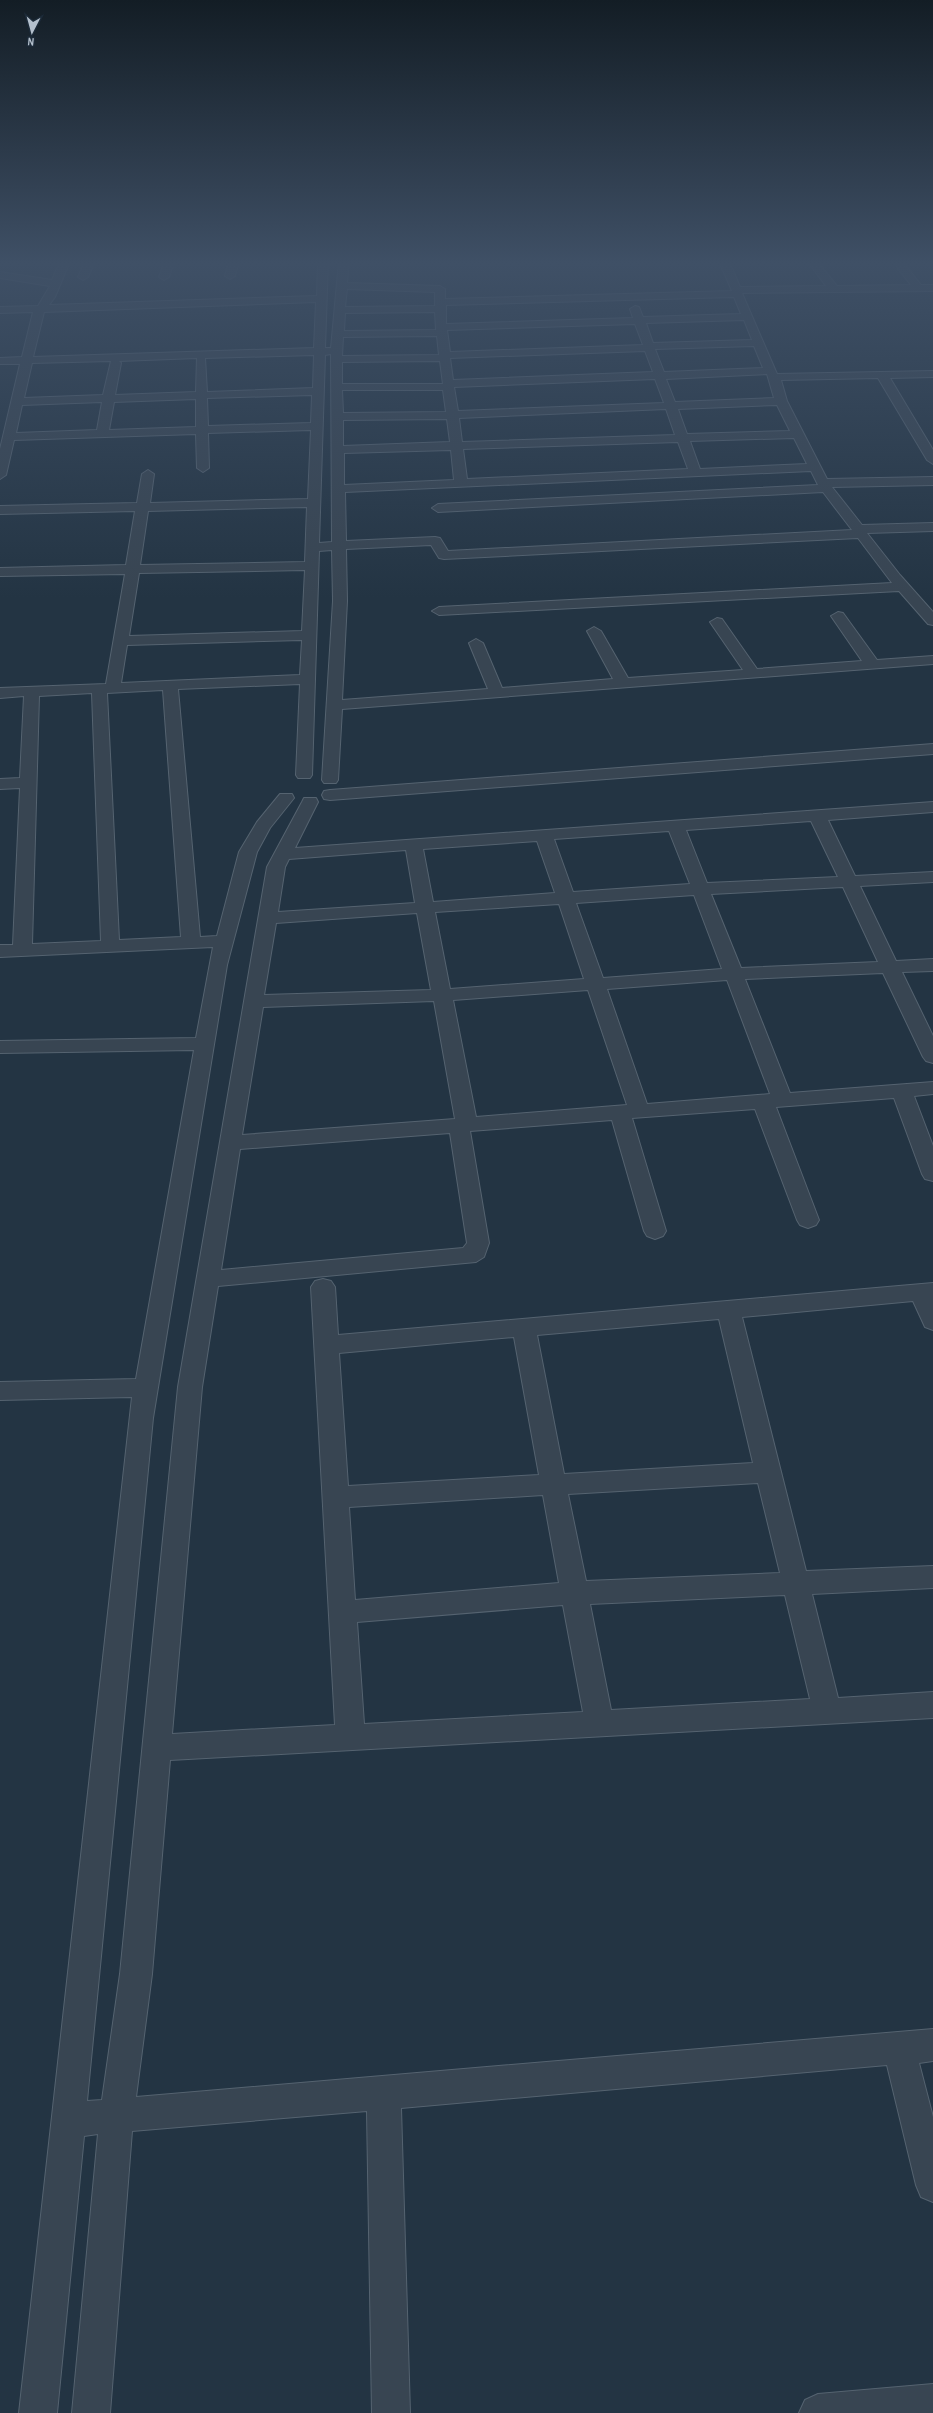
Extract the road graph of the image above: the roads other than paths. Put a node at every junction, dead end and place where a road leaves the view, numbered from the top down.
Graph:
1 (24, 374) edge
2 (113, 374) edge
3 (201, 374) edge
4 (318, 374) edge
5 (337, 374) edge
6 (447, 374) edge
7 (772, 374) junction
8 (933, 374) edge
9 (659, 375) junction
10 (882, 375) junction
11 (449, 385) junction
12 (337, 387) junction
13 (318, 391) junction
14 (202, 395) junction
15 (109, 398) junction
16 (781, 401) junction
17 (17, 402) junction
18 (670, 405) junction
19 (453, 415) junction
20 (337, 417) junction
21 (318, 426) junction
22 (202, 430) junction
23 (102, 434) junction
24 (797, 434) junction
25 (9, 437) junction
26 (683, 439) junction
27 (456, 447) junction
28 (338, 450) junction
29 (933, 460) edge
30 (816, 467) junction
31 (203, 468) dead end
32 (695, 472) junction
33 (148, 474) dead end
34 (0, 475) edge
35 (933, 481) edge
36 (461, 483) junction
37 (825, 485) junction
38 (338, 489) junction
39 (315, 503) junction
40 (142, 507) junction
41 (438, 508) dead end
42 (0, 510) edge
43 (933, 527) edge
44 (859, 532) junction
45 (340, 545) junction
46 (313, 547) junction
47 (312, 566) junction
48 (132, 570) junction
49 (0, 572) edge
50 (903, 587) junction
51 (439, 611) dead end
52 (838, 616) dead end
53 (933, 621) edge
54 (717, 622) dead end
55 (594, 631) dead end
56 (309, 635) junction
57 (120, 641) junction
58 (476, 643) dead end
59 (933, 660) edge
60 (873, 665) junction
61 (753, 674) junction
62 (308, 679) junction
63 (624, 684) junction
64 (170, 685) junction
65 (106, 688) junction
66 (32, 691) junction
67 (0, 693) edge
68 (497, 693) junction
69 (334, 705) junction
70 (933, 738) edge
71 (933, 749) edge
72 (29, 782) junction
73 (0, 784) edge
74 (309, 786) junction
75 (933, 807) edge
76 (817, 815) junction
77 (676, 826) junction
78 (544, 835) junction
79 (413, 844) junction
80 (282, 854) junction
81 (933, 878) edge
82 (849, 882) junction
83 (701, 889) junction
84 (566, 897) junction
85 (425, 907) junction
86 (268, 918) junction
87 (224, 941) junction
88 (191, 943) junction
89 (110, 946) junction
90 (9, 951) edge
91 (933, 965) edge
92 (890, 968) junction
93 (0, 970) edge
94 (734, 974) junction
95 (595, 983) junction
96 (442, 994) junction
97 (254, 1001) junction
98 (205, 1044) junction
99 (0, 1048) edge
100 (933, 1057) edge
101 (933, 1088) edge
102 (902, 1090) junction
103 (773, 1100) junction
104 (630, 1112) junction
105 (463, 1125) junction
106 (231, 1143) junction
107 (933, 1174) edge
108 (808, 1220) dead end
109 (655, 1231) dead end
110 (208, 1279) junction
111 (324, 1287) dead end
112 (927, 1291) edge
113 (728, 1309) junction
114 (933, 1321) edge
115 (524, 1328) junction
116 (328, 1346) junction
117 (146, 1388) junction
118 (0, 1391) edge
119 (769, 1472) junction
120 (553, 1483) junction
121 (337, 1497) junction
122 (933, 1577) edge
123 (796, 1582) junction
124 (574, 1593) junction
125 (344, 1612) junction
126 (933, 1705) edge
127 (828, 1710) junction
128 (599, 1723) junction
129 (350, 1737) junction
130 (158, 1748) junction
131 (933, 2045) edge
132 (899, 2048) junction
133 (384, 2094) junction
134 (116, 2118) junction
135 (68, 2120) junction
136 (933, 2185) edge
137 (933, 2403) edge
138 (38, 2413) edge
139 (91, 2413) edge
140 (391, 2413) edge
141 (818, 2413) edge

1 - 17 street
2 - 15 street
3 - 14 street
4 - 13 street
5 - 12 street
6 - 11 street
7 - 9 street
7 - 10 street
7 - 16 street
8 - 10 street
9 - 11 street
9 - 18 street
10 - 29 street
11 - 12 street
11 - 19 street
12 - 20 street
13 - 14 street
13 - 21 street
14 - 15 street
14 - 22 street
15 - 17 street
15 - 23 street
16 - 18 street
16 - 24 street
17 - 25 street
18 - 19 street
18 - 26 street
19 - 20 street
19 - 27 street
20 - 28 street
21 - 22 street
21 - 39 street
22 - 23 street
22 - 31 street
23 - 25 street
24 - 26 street
24 - 30 street
25 - 34 street
26 - 27 street
26 - 32 street
27 - 28 street
27 - 36 street
28 - 38 street
30 - 32 street
30 - 37 street
32 - 36 street
33 - 40 street
35 - 37 street
36 - 38 street
37 - 41 street
37 - 44 street
38 - 45 street
39 - 40 street
39 - 46 street
40 - 42 street
40 - 48 street
43 - 44 street
44 - 45 street
44 - 50 street
45 - 46 street
45 - 69 street
46 - 47 street
47 - 48 street
47 - 56 street
48 - 49 street
48 - 57 street
50 - 51 street
50 - 53 street
52 - 60 street
54 - 61 street
55 - 63 street
56 - 57 street
56 - 62 street
57 - 65 street
58 - 68 street
59 - 60 street
60 - 61 street
61 - 63 street
62 - 64 street
62 - 74 street
63 - 68 street
64 - 65 street
64 - 88 street
65 - 66 street
65 - 89 street
66 - 67 street
66 - 72 street
68 - 69 street
69 - 74 street
70 - 74 street
71 - 74 street
72 - 73 street
72 - 90 street
74 - 80 street
74 - 87 street
75 - 76 street
76 - 77 street
76 - 82 street
77 - 78 street
77 - 83 street
78 - 79 street
78 - 84 street
79 - 80 street
79 - 85 street
80 - 86 street
81 - 82 street
82 - 83 street
82 - 92 street
83 - 84 street
83 - 94 street
84 - 85 street
84 - 95 street
85 - 86 street
85 - 96 street
86 - 97 street
87 - 88 street
87 - 98 street
88 - 89 street
89 - 90 street
90 - 93 street
91 - 92 street
92 - 94 street
92 - 100 street
94 - 95 street
94 - 103 street
95 - 96 street
95 - 104 street
96 - 97 street
96 - 105 street
97 - 106 street
98 - 99 street
98 - 117 street
101 - 102 street
102 - 103 street
102 - 107 street
103 - 104 street
103 - 108 street
104 - 105 street
104 - 109 street
105 - 106 street
105 - 110 street
106 - 110 street
110 - 130 street
111 - 116 street
112 - 113 street
112 - 114 street
113 - 115 street
113 - 119 street
115 - 116 street
115 - 120 street
116 - 121 street
117 - 118 street
117 - 135 street
119 - 120 street
119 - 123 street
120 - 121 street
120 - 124 street
121 - 125 street
122 - 123 street
123 - 124 street
123 - 127 street
124 - 125 street
124 - 128 street
125 - 129 street
126 - 127 street
127 - 128 street
128 - 129 street
129 - 130 street
130 - 134 street
131 - 132 street
132 - 133 street
132 - 136 street
133 - 134 street
133 - 140 street
134 - 135 street
134 - 139 street
135 - 138 street
137 - 141 street

